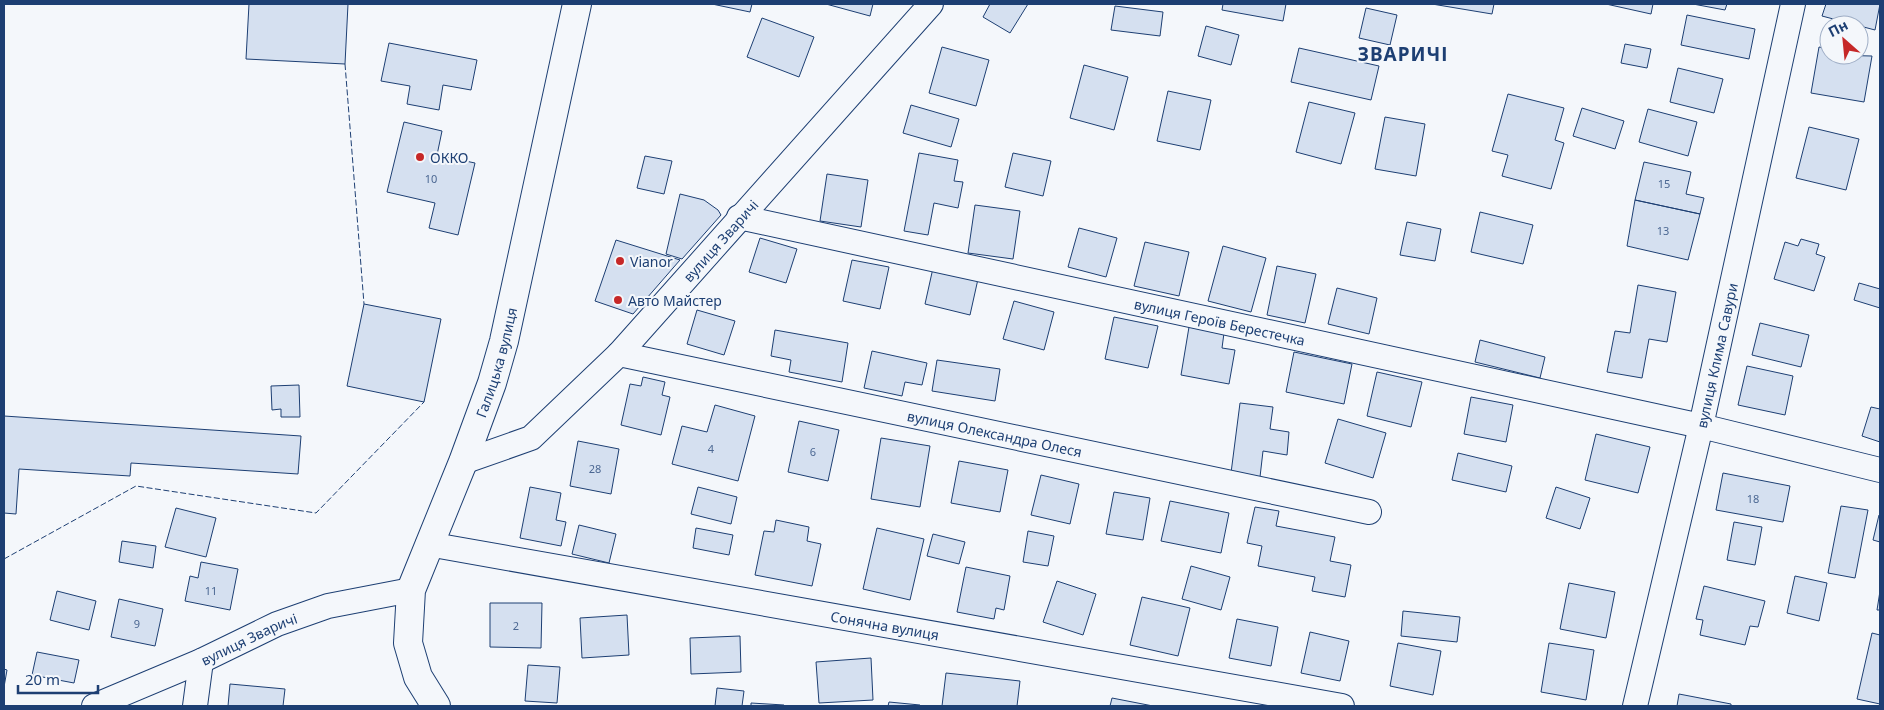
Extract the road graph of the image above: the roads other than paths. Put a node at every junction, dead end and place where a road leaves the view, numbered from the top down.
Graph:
1 (577, 4) edge
2 (931, 4) edge
3 (1794, 4) edge
4 (739, 217) junction
5 (619, 354) junction
6 (1701, 426) junction
7 (463, 462) junction
8 (1880, 470) edge
9 (1369, 512) dead end
10 (428, 544) junction
11 (411, 590) junction
12 (201, 661) junction
13 (94, 706) edge
14 (195, 706) edge
15 (436, 706) edge
16 (1342, 706) edge
17 (1635, 706) edge

1 - 7 highway, Галицька вулиця
2 - 4 street, вулиця Зваричі
3 - 6 street, вулиця Клима Савури
4 - 5 street, вулиця Зваричі
4 - 6 street, вулиця Героїв Берестечка
5 - 7 street, вулиця Зваричі
5 - 9 street, вулиця Олександра Олеся
6 - 8 street, вулиця Героїв Берестечка
6 - 17 street, вулиця Клима Савури
7 - 10 highway, Галицька вулиця
10 - 11 highway, Галицька вулиця
10 - 16 street, Сонячна вулиця
11 - 12 street, вулиця Зваричі
11 - 15 highway, Галицька вулиця
12 - 13 street, вулиця Зваричі
12 - 14 street

